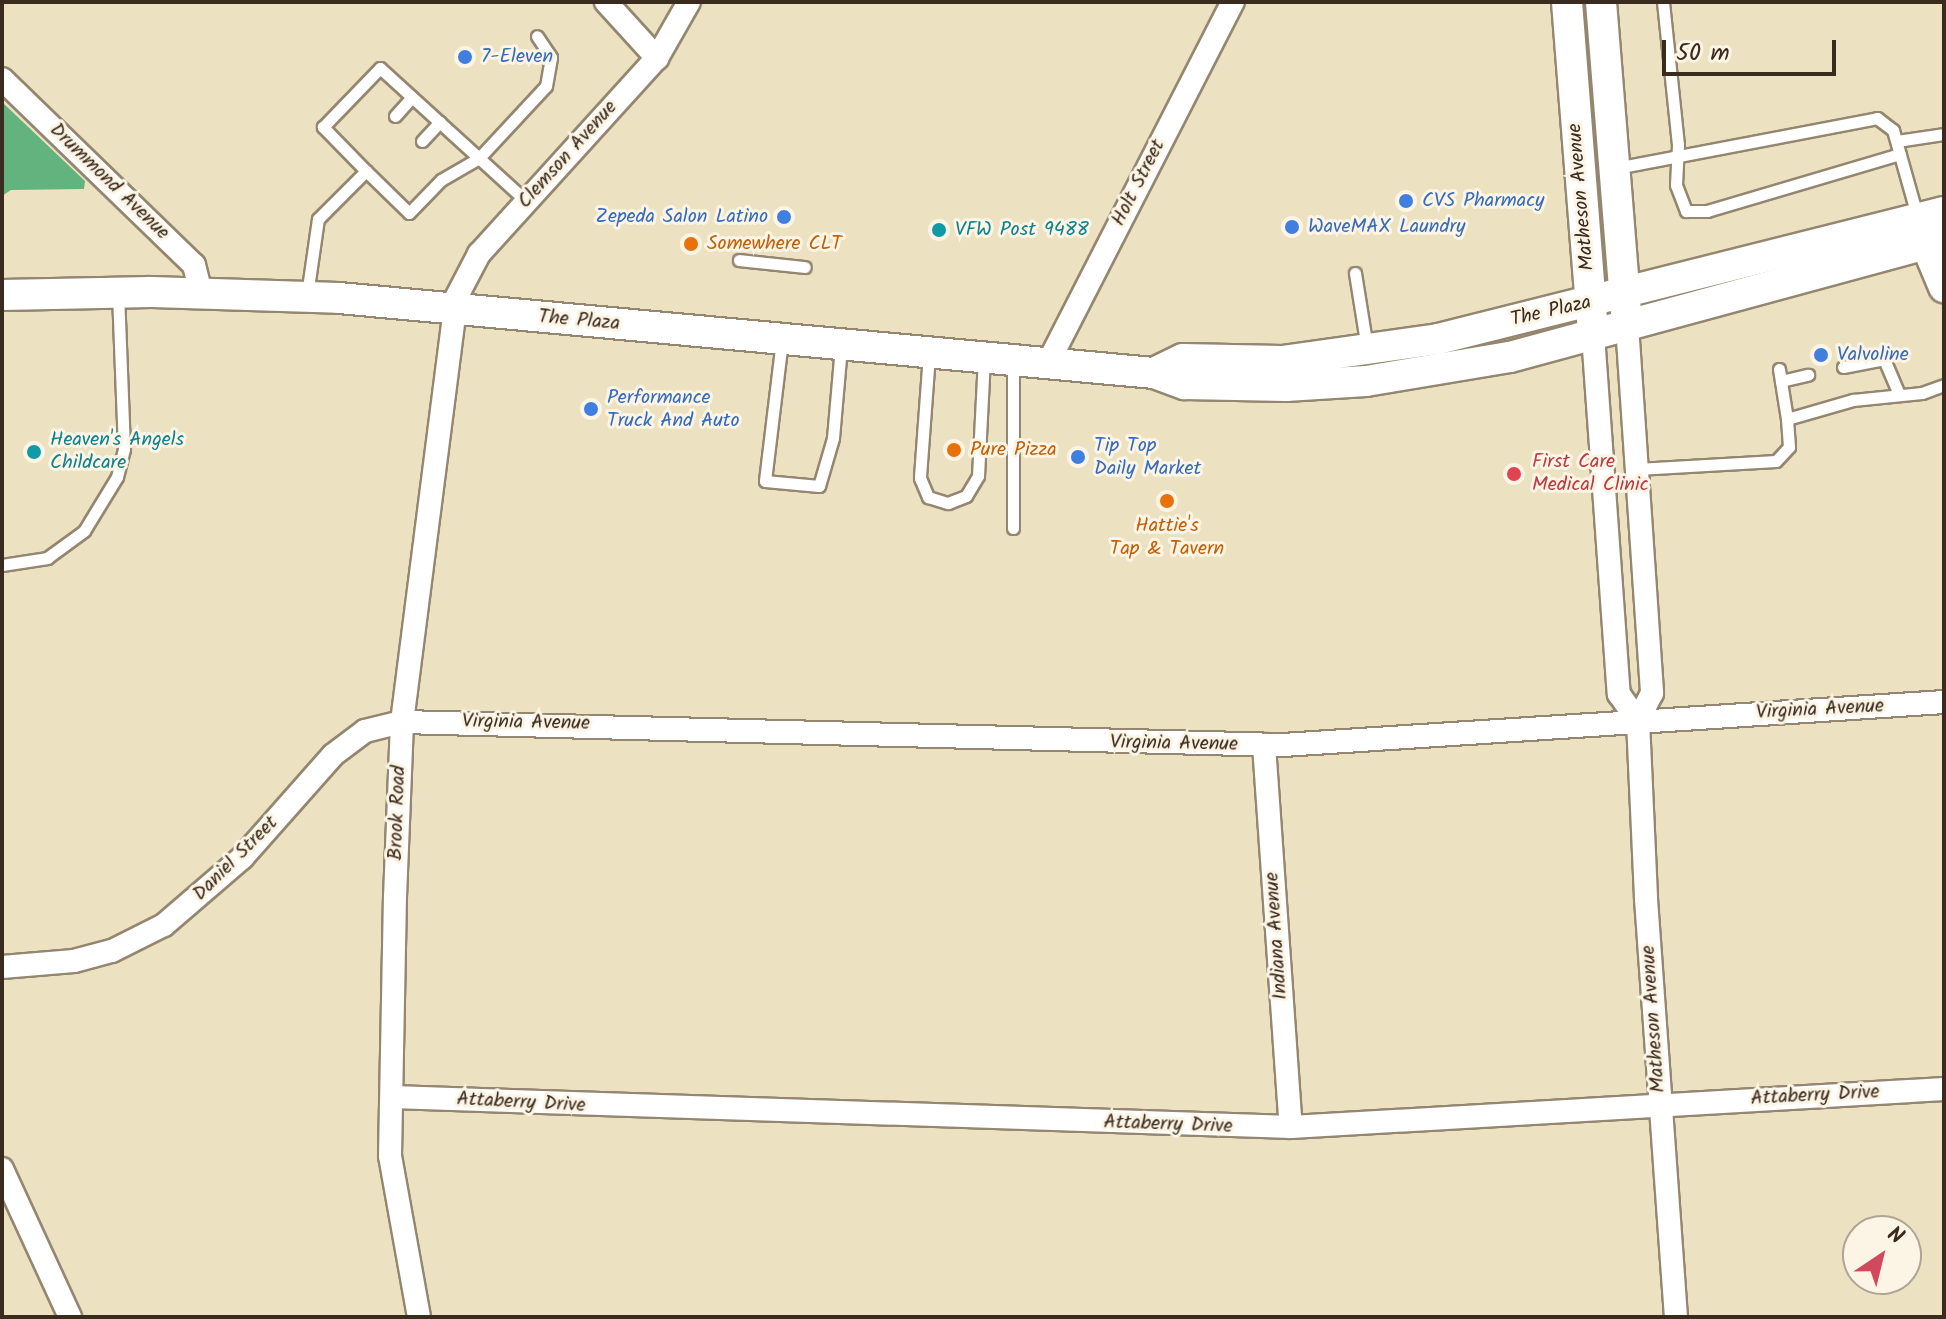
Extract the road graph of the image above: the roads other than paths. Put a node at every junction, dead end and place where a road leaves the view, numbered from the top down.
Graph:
1 (606, 2) edge
2 (689, 2) edge
3 (1233, 2) edge
4 (1567, 2) edge
5 (1601, 2) edge
6 (1663, 2) edge
7 (537, 36) dead end
8 (657, 58) junction
9 (2, 79) edge
10 (412, 97) junction
11 (395, 116) dead end
12 (440, 122) junction
13 (1944, 134) edge
14 (422, 141) dead end
15 (1898, 147) junction
16 (479, 158) junction
17 (1676, 160) junction
18 (1614, 168) junction
19 (366, 171) junction
20 (526, 201) junction
21 (1933, 228) edge
22 (739, 260) dead end
23 (805, 267) dead end
24 (1355, 273) dead end
25 (1944, 287) edge
26 (118, 293) junction
27 (201, 294) junction
28 (1624, 294) junction
29 (2, 295) edge
30 (307, 297) junction
31 (1591, 302) junction
32 (455, 310) junction
33 (1627, 325) junction
34 (1593, 335) junction
35 (783, 339) junction
36 (841, 344) junction
37 (929, 353) junction
38 (1368, 353) junction
39 (999, 360) junction
40 (1047, 365) junction
41 (1843, 367) dead end
42 (1154, 373) junction
43 (1808, 375) dead end
44 (1944, 385) edge
45 (1899, 395) junction
46 (1787, 419) junction
47 (1637, 469) junction
48 (1013, 528) dead end
49 (2, 565) edge
50 (1944, 702) edge
51 (1638, 721) junction
52 (402, 722) junction
53 (1264, 745) junction
54 (2, 967) edge
55 (1944, 1089) edge
56 (392, 1097) junction
57 (1660, 1106) junction
58 (1291, 1127) junction
59 (2, 1169) edge
60 (70, 1317) edge
61 (419, 1317) edge
62 (1676, 1317) edge

1 - 8 street
2 - 8 street, Clemson Avenue
3 - 40 street, Holt Street
4 - 31 main road, Matheson Avenue
5 - 18 main road, Matheson Avenue
6 - 17 lane
7 - 16 lane
8 - 20 street, Clemson Avenue
9 - 27 street, Drummond Avenue
10 - 11 lane
10 - 12 lane
10 - 19 lane
12 - 14 lane
12 - 16 lane
13 - 15 lane
15 - 17 lane
15 - 17 lane
15 - 21 lane
16 - 19 lane
16 - 20 lane
17 - 18 lane
18 - 28 main road, Matheson Avenue
19 - 30 lane
20 - 32 street, Clemson Avenue
21 - 25 main road
21 - 28 main road, The Plaza
21 - 33 main road, The Plaza
22 - 23 lane
24 - 38 lane
26 - 27 main road, The Plaza
26 - 29 main road, The Plaza
26 - 49 lane
27 - 30 main road, The Plaza
28 - 31 main road, The Plaza
28 - 33 main road, Matheson Avenue
30 - 32 main road, The Plaza
31 - 34 main road, Matheson Avenue
31 - 38 main road, The Plaza
32 - 35 main road, The Plaza
32 - 52 street, Brook Road
33 - 34 main road, The Plaza
33 - 47 street, Matheson Avenue
34 - 42 main road, The Plaza
34 - 51 street, Matheson Avenue
35 - 36 main road, The Plaza
35 - 36 lane
36 - 37 main road, The Plaza
37 - 39 main road, The Plaza
37 - 39 lane
38 - 42 main road, The Plaza
39 - 40 main road, The Plaza
39 - 48 lane
40 - 42 main road, The Plaza
41 - 45 lane
43 - 46 lane
44 - 45 lane
45 - 46 lane
46 - 47 lane
47 - 51 street, Matheson Avenue
50 - 51 street, Virginia Avenue
51 - 53 street, Virginia Avenue
51 - 57 street, Matheson Avenue
52 - 53 street, Virginia Avenue
52 - 54 street, Daniel Street
52 - 56 street, Brook Road
53 - 58 street, Indiana Avenue
55 - 57 street, Attaberry Drive
56 - 58 street, Attaberry Drive
56 - 61 street, Brook Road
57 - 58 street, Attaberry Drive
57 - 62 street, Matheson Avenue
59 - 60 street

